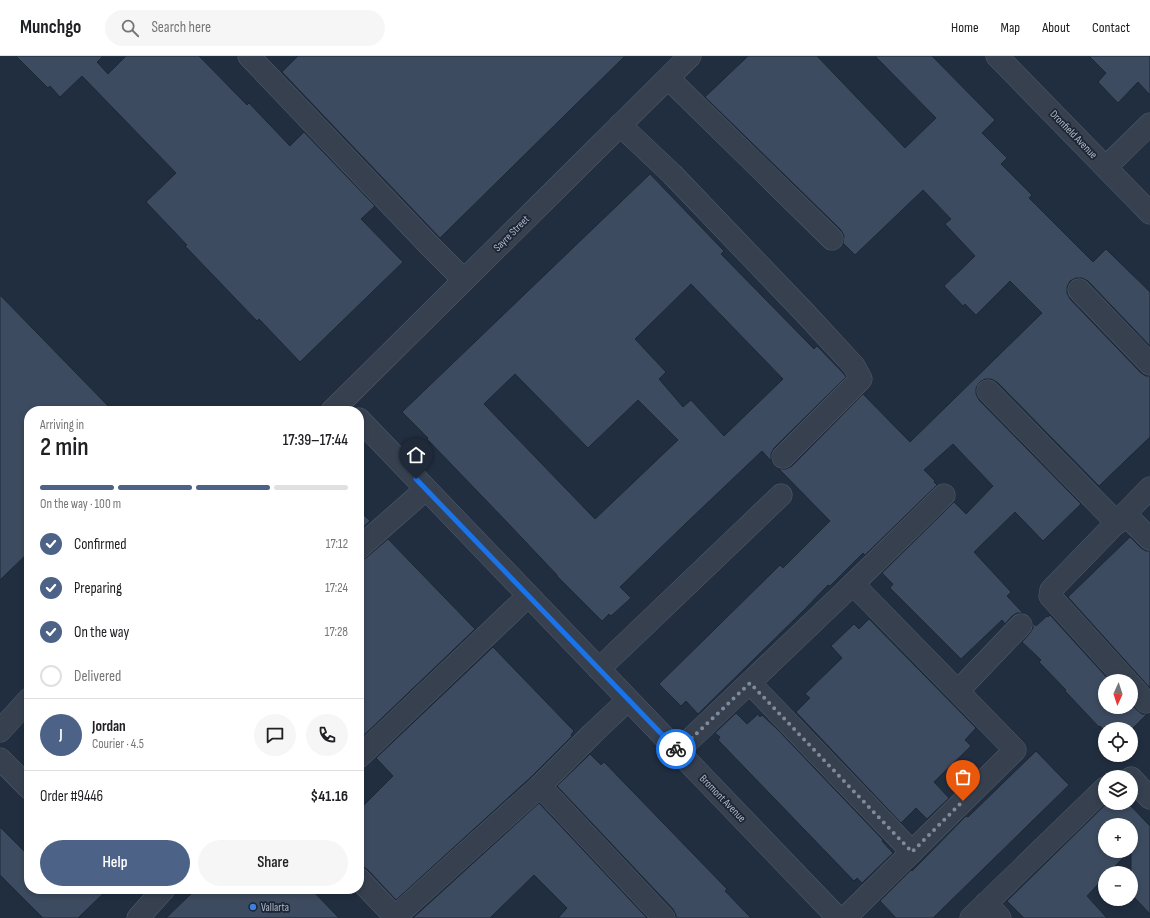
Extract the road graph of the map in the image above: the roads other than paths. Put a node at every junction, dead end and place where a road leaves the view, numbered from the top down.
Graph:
1 (249, 56) edge
2 (690, 56) edge
3 (997, 56) edge
4 (668, 78) junction
5 (1150, 124) edge
6 (620, 125) junction
7 (1106, 167) junction
8 (1150, 213) edge
9 (832, 239) dead end
10 (464, 280) junction
11 (1079, 290) dead end
12 (1150, 364) edge
13 (988, 391) dead end
14 (344, 406) edge
15 (364, 424) edge
16 (783, 457) dead end
17 (1150, 488) edge
18 (426, 489) junction
19 (781, 495) dead end
20 (944, 495) dead end
21 (1121, 519) junction
22 (1150, 539) edge
23 (364, 544) edge
24 (854, 584) junction
25 (528, 596) junction
26 (1021, 625) dead end
27 (599, 669) junction
28 (1121, 674) edge
29 (750, 683) junction
30 (958, 691) junction
31 (1138, 693) edge
32 (628, 700) junction
33 (1146, 702) dead end
34 (24, 705) edge
35 (0, 731) edge
36 (678, 751) junction
37 (364, 752) edge
38 (0, 759) edge
39 (24, 783) edge
40 (540, 786) junction
41 (1138, 786) edge
42 (1098, 795) edge
43 (1150, 798) edge
44 (912, 852) junction
45 (364, 884) edge
46 (160, 894) edge
47 (986, 913) edge
48 (138, 918) edge
49 (396, 918) edge
50 (664, 918) edge
51 (838, 918) edge
52 (845, 918) edge

1 - 10 street
2 - 4 street, Sayre Street
3 - 7 street, Dronfield Avenue
4 - 6 street, Sayre Street
4 - 9 street
5 - 7 street
6 - 10 street, Sayre Street
6 - 16 street
7 - 8 street, Dronfield Avenue
10 - 14 street, Sayre Street
11 - 12 street
13 - 21 street
15 - 18 street, Bromont Avenue
17 - 21 street
18 - 23 street
18 - 25 street, Bromont Avenue
19 - 27 street
20 - 24 street
21 - 22 street
21 - 28 street
24 - 29 street
24 - 30 street
25 - 27 street, Bromont Avenue
25 - 37 street
26 - 30 street
27 - 32 street, Bromont Avenue
29 - 36 street
29 - 44 street
30 - 44 street
31 - 33 street
32 - 36 street, Bromont Avenue
32 - 40 street
34 - 35 street
36 - 51 street, Bromont Avenue
38 - 39 street
40 - 49 street
40 - 50 street
41 - 43 street
42 - 47 street
44 - 52 street
45 - 49 street
46 - 48 street

